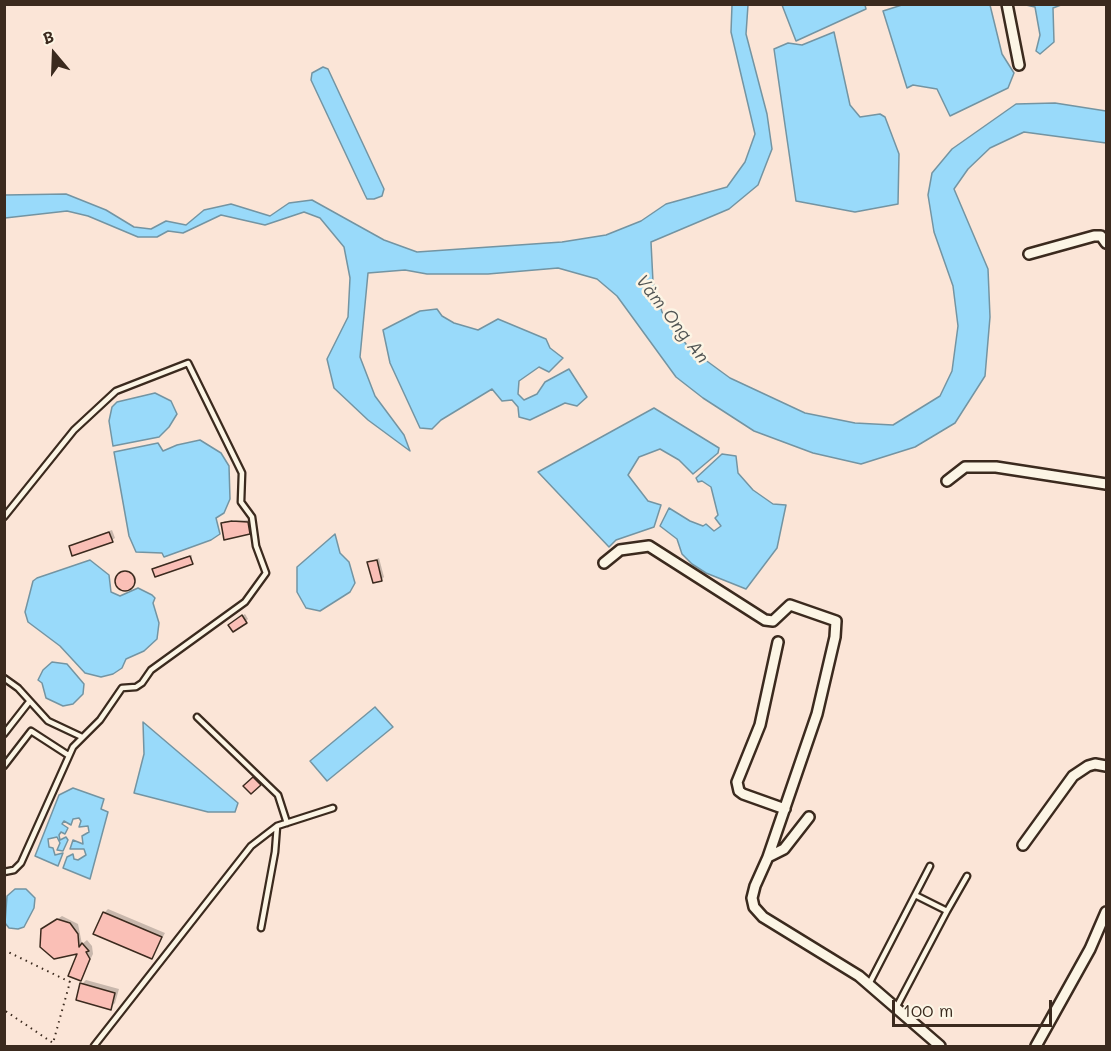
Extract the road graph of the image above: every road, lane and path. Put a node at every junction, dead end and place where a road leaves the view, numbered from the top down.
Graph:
1 (1007, 4) edge
2 (1018, 65) dead end
3 (1107, 243) edge
4 (1029, 254) dead end
5 (947, 481) dead end
6 (1107, 484) edge
7 (4, 517) edge
8 (604, 563) dead end
9 (778, 642) dead end
10 (4, 678) edge
11 (29, 702) junction
12 (197, 717) dead end
13 (4, 734) edge
14 (82, 737) junction
15 (68, 755) junction
16 (4, 766) edge
17 (1107, 766) edge
18 (333, 808) dead end
19 (785, 809) junction
20 (809, 817) dead end
21 (287, 823) junction
22 (277, 826) junction
23 (1023, 845) dead end
24 (768, 857) junction
25 (930, 866) dead end
26 (4, 872) edge
27 (967, 876) dead end
28 (915, 895) junction
29 (947, 911) junction
30 (1107, 912) edge
31 (261, 928) dead end
32 (4, 950) edge
33 (869, 984) junction
34 (897, 1006) junction
35 (4, 1010) edge
36 (94, 1047) edge
37 (940, 1047) edge
38 (1036, 1047) edge

1 - 2 street
3 - 4 street
5 - 6 street
7 - 14 lane
8 - 19 street
9 - 19 street
10 - 11 lane
11 - 13 lane
11 - 14 lane
12 - 21 lane
14 - 15 lane
15 - 16 lane
15 - 26 lane
17 - 23 street
18 - 21 lane
19 - 24 street
20 - 24 street
21 - 22 lane
22 - 31 lane
22 - 36 lane
24 - 33 street
25 - 28 lane
27 - 29 lane
28 - 29 lane
28 - 33 lane
29 - 34 lane
30 - 38 street
32 - 35 path
33 - 34 street
34 - 37 street

